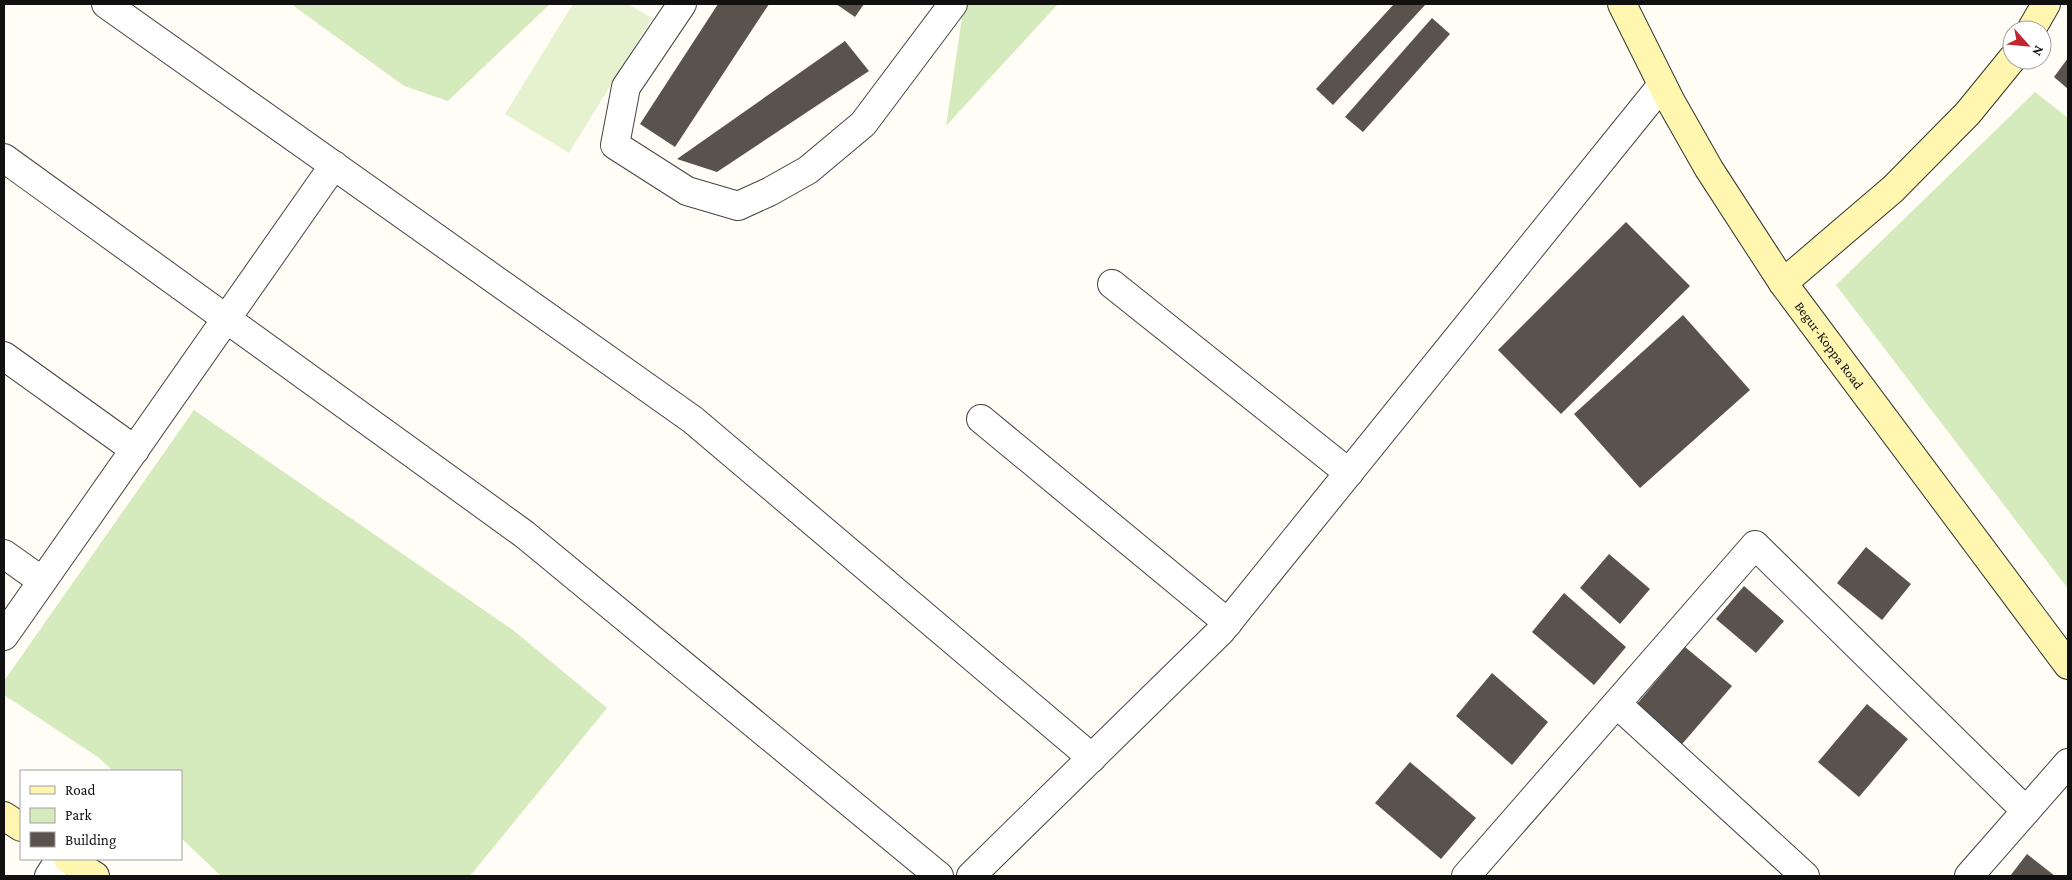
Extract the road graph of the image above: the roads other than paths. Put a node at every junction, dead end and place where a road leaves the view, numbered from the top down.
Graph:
1 (106, 4) edge
2 (682, 4) edge
3 (953, 4) edge
4 (1622, 4) edge
5 (2046, 4) edge
6 (2037, 20) edge
7 (2003, 70) edge
8 (1662, 85) junction
9 (4, 158) edge
10 (334, 165) junction
11 (1783, 283) junction
12 (1112, 284) dead end
13 (226, 319) junction
14 (4, 356) edge
15 (981, 419) dead end
16 (135, 450) junction
17 (1348, 474) junction
18 (4, 554) edge
19 (42, 581) junction
20 (1228, 623) junction
21 (4, 636) edge
22 (2068, 665) edge
23 (1617, 704) junction
24 (1092, 758) junction
25 (2068, 763) edge
26 (2026, 811) junction
27 (4, 816) edge
28 (20, 826) edge
29 (59, 860) edge
30 (70, 860) edge
31 (49, 876) edge
32 (95, 876) edge
33 (939, 876) edge
34 (971, 876) edge
35 (1466, 876) edge
36 (1805, 876) edge
37 (1969, 876) edge

1 - 10 street
2 - 3 street
4 - 8 main road, Begur-Koppa Road
5 - 6 main road
7 - 11 main road
8 - 11 main road, Begur-Koppa Road
8 - 17 street
9 - 13 street
10 - 13 street
10 - 24 street
11 - 22 main road, Begur-Koppa Road
12 - 17 street
13 - 16 street
13 - 33 street
14 - 16 street
15 - 20 street
16 - 19 street
17 - 20 street
18 - 19 street
19 - 21 street
20 - 24 street
23 - 26 street
23 - 35 street
23 - 36 street
24 - 34 street
25 - 26 street
26 - 37 street
27 - 28 main road
29 - 31 street
30 - 32 main road

